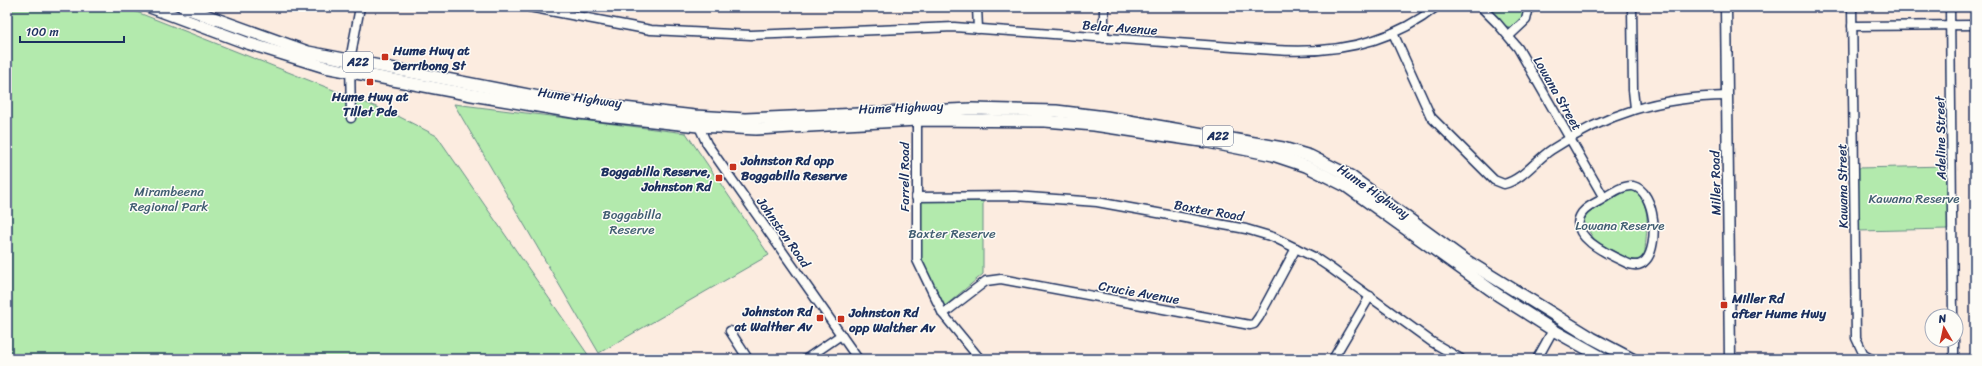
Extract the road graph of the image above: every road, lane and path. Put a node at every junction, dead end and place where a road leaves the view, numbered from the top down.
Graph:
1 (150, 7) edge
2 (183, 7) edge
3 (360, 7) edge
4 (529, 7) edge
5 (977, 7) edge
6 (1104, 7) edge
7 (1436, 7) edge
8 (1481, 7) edge
9 (1529, 7) edge
10 (1632, 7) edge
11 (1726, 7) edge
12 (1852, 7) edge
13 (1950, 7) edge
14 (1951, 25) junction
15 (1975, 25) edge
16 (1852, 26) junction
17 (978, 29) junction
18 (1393, 33) junction
19 (1509, 36) junction
20 (1104, 38) junction
21 (350, 66) junction
22 (1727, 96) junction
23 (1635, 108) junction
24 (352, 118) dead end
25 (917, 120) junction
26 (697, 121) junction
27 (1571, 138) junction
28 (916, 197) junction
29 (1604, 198) junction
30 (1296, 248) junction
31 (1370, 296) junction
32 (1953, 308) edge
33 (944, 314) junction
34 (1553, 330) junction
35 (730, 331) dead end
36 (841, 335) junction
37 (1954, 348) edge
38 (748, 359) edge
39 (806, 359) edge
40 (858, 359) edge
41 (980, 359) edge
42 (1333, 359) edge
43 (1461, 359) edge
44 (1537, 359) edge
45 (1605, 359) edge
46 (1632, 359) edge
47 (1730, 359) edge
48 (1871, 359) edge
49 (1954, 359) edge

1 - 21 highway, Hume Highway / A22
2 - 21 highway, Hume Highway / A22
3 - 21 street
4 - 17 street, Belar Avenue
5 - 17 street
6 - 20 street
7 - 18 street, Belar Avenue
8 - 19 street, Lowana Street
9 - 19 street
10 - 23 street
11 - 22 main road, Miller Road
12 - 16 street, Kawana Street
13 - 14 street, Adeline Street
14 - 15 street
14 - 16 street
14 - 32 street, Adeline Street
16 - 48 street, Kawana Street
17 - 20 street, Belar Avenue
18 - 20 street, Belar Avenue
18 - 27 street
19 - 27 street, Lowana Street
21 - 24 street
21 - 26 highway, Hume Highway / A22
22 - 23 street
22 - 47 main road, Miller Road
23 - 27 street
25 - 26 highway, Hume Highway / A22
25 - 28 street, Farrell Road
25 - 34 highway, Hume Highway / A22
26 - 36 street, Johnston Road
26 - 46 highway, Hume Highway / A22
27 - 29 street, Lowana Street
28 - 30 street, Baxter Road
28 - 33 street, Farrell Road
29 - 29 street
30 - 31 street, Baxter Road
30 - 33 street, Crucie Avenue
31 - 42 street
31 - 43 street, Baxter Road
33 - 41 street, Farrell Road
34 - 44 street
34 - 45 highway, Hume Highway / A22
35 - 38 street
36 - 39 street
36 - 40 street, Johnston Road
37 - 49 street

